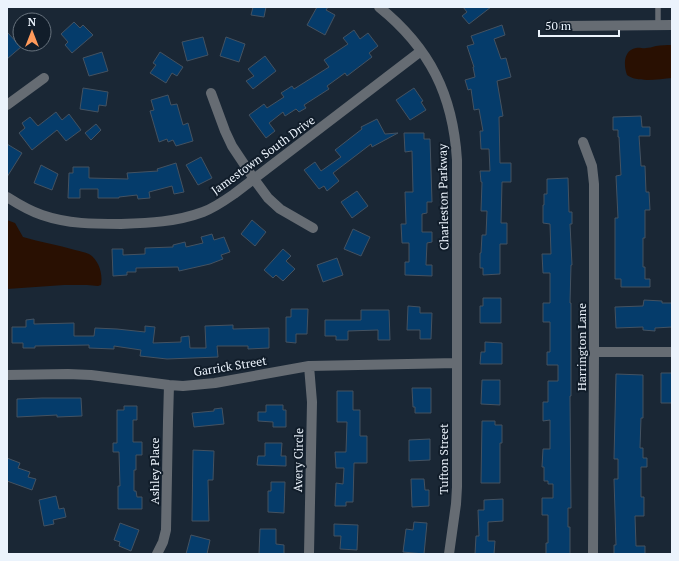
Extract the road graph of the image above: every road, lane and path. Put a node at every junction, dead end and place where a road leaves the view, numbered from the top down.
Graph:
1 (379, 7) edge
2 (658, 7) edge
3 (658, 25) junction
4 (672, 25) edge
5 (563, 26) dead end
6 (421, 51) junction
7 (44, 78) dead end
8 (211, 93) dead end
9 (7, 105) edge
10 (583, 142) dead end
11 (254, 179) junction
12 (7, 197) edge
13 (313, 228) dead end
14 (594, 352) junction
15 (672, 352) edge
16 (456, 363) junction
17 (309, 366) junction
18 (7, 375) edge
19 (169, 385) junction
20 (157, 554) edge
21 (309, 554) edge
22 (449, 554) edge
23 (593, 554) edge

1 - 6 street, Charleston Parkway
2 - 3 lane
3 - 4 street
3 - 5 street
6 - 11 street, Jamestown South Drive
6 - 16 street, Charleston Parkway
7 - 9 street
8 - 11 street
10 - 14 street, Harrington Lane
11 - 12 street, Jamestown South Drive
11 - 13 street
14 - 15 street
14 - 23 street, Harrington Lane
16 - 17 street, Garrick Street
16 - 22 street, Tufton Street
17 - 19 street, Garrick Street
17 - 21 street, Avery Circle
18 - 19 street, Garrick Street
19 - 20 street, Ashley Place

